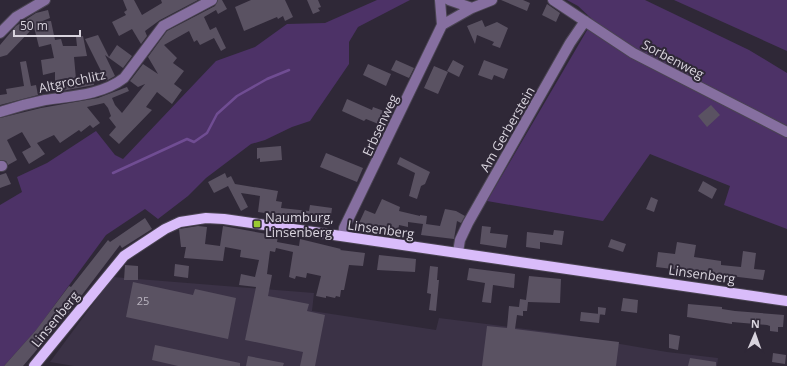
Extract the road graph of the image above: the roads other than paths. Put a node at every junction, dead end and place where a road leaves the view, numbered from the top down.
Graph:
1 (45, 0) edge
2 (212, 0) edge
3 (440, 0) edge
4 (449, 0) edge
5 (492, 0) edge
6 (553, 0) edge
7 (472, 8) junction
8 (585, 21) junction
9 (442, 25) junction
10 (0, 33) edge
11 (0, 112) edge
12 (787, 132) edge
13 (343, 236) junction
14 (458, 252) junction
15 (786, 300) edge
16 (34, 366) edge

1 - 10 street
2 - 11 street, Altgrochlitz
3 - 9 street
4 - 7 street
5 - 7 street
6 - 8 street, Sorbenweg
7 - 9 street
8 - 12 street, Sorbenweg
8 - 14 street, Am Gerberstein
9 - 13 street, Erbsenweg
13 - 14 main road, Linsenberg
13 - 16 main road, Linsenberg
14 - 15 main road, Linsenberg

